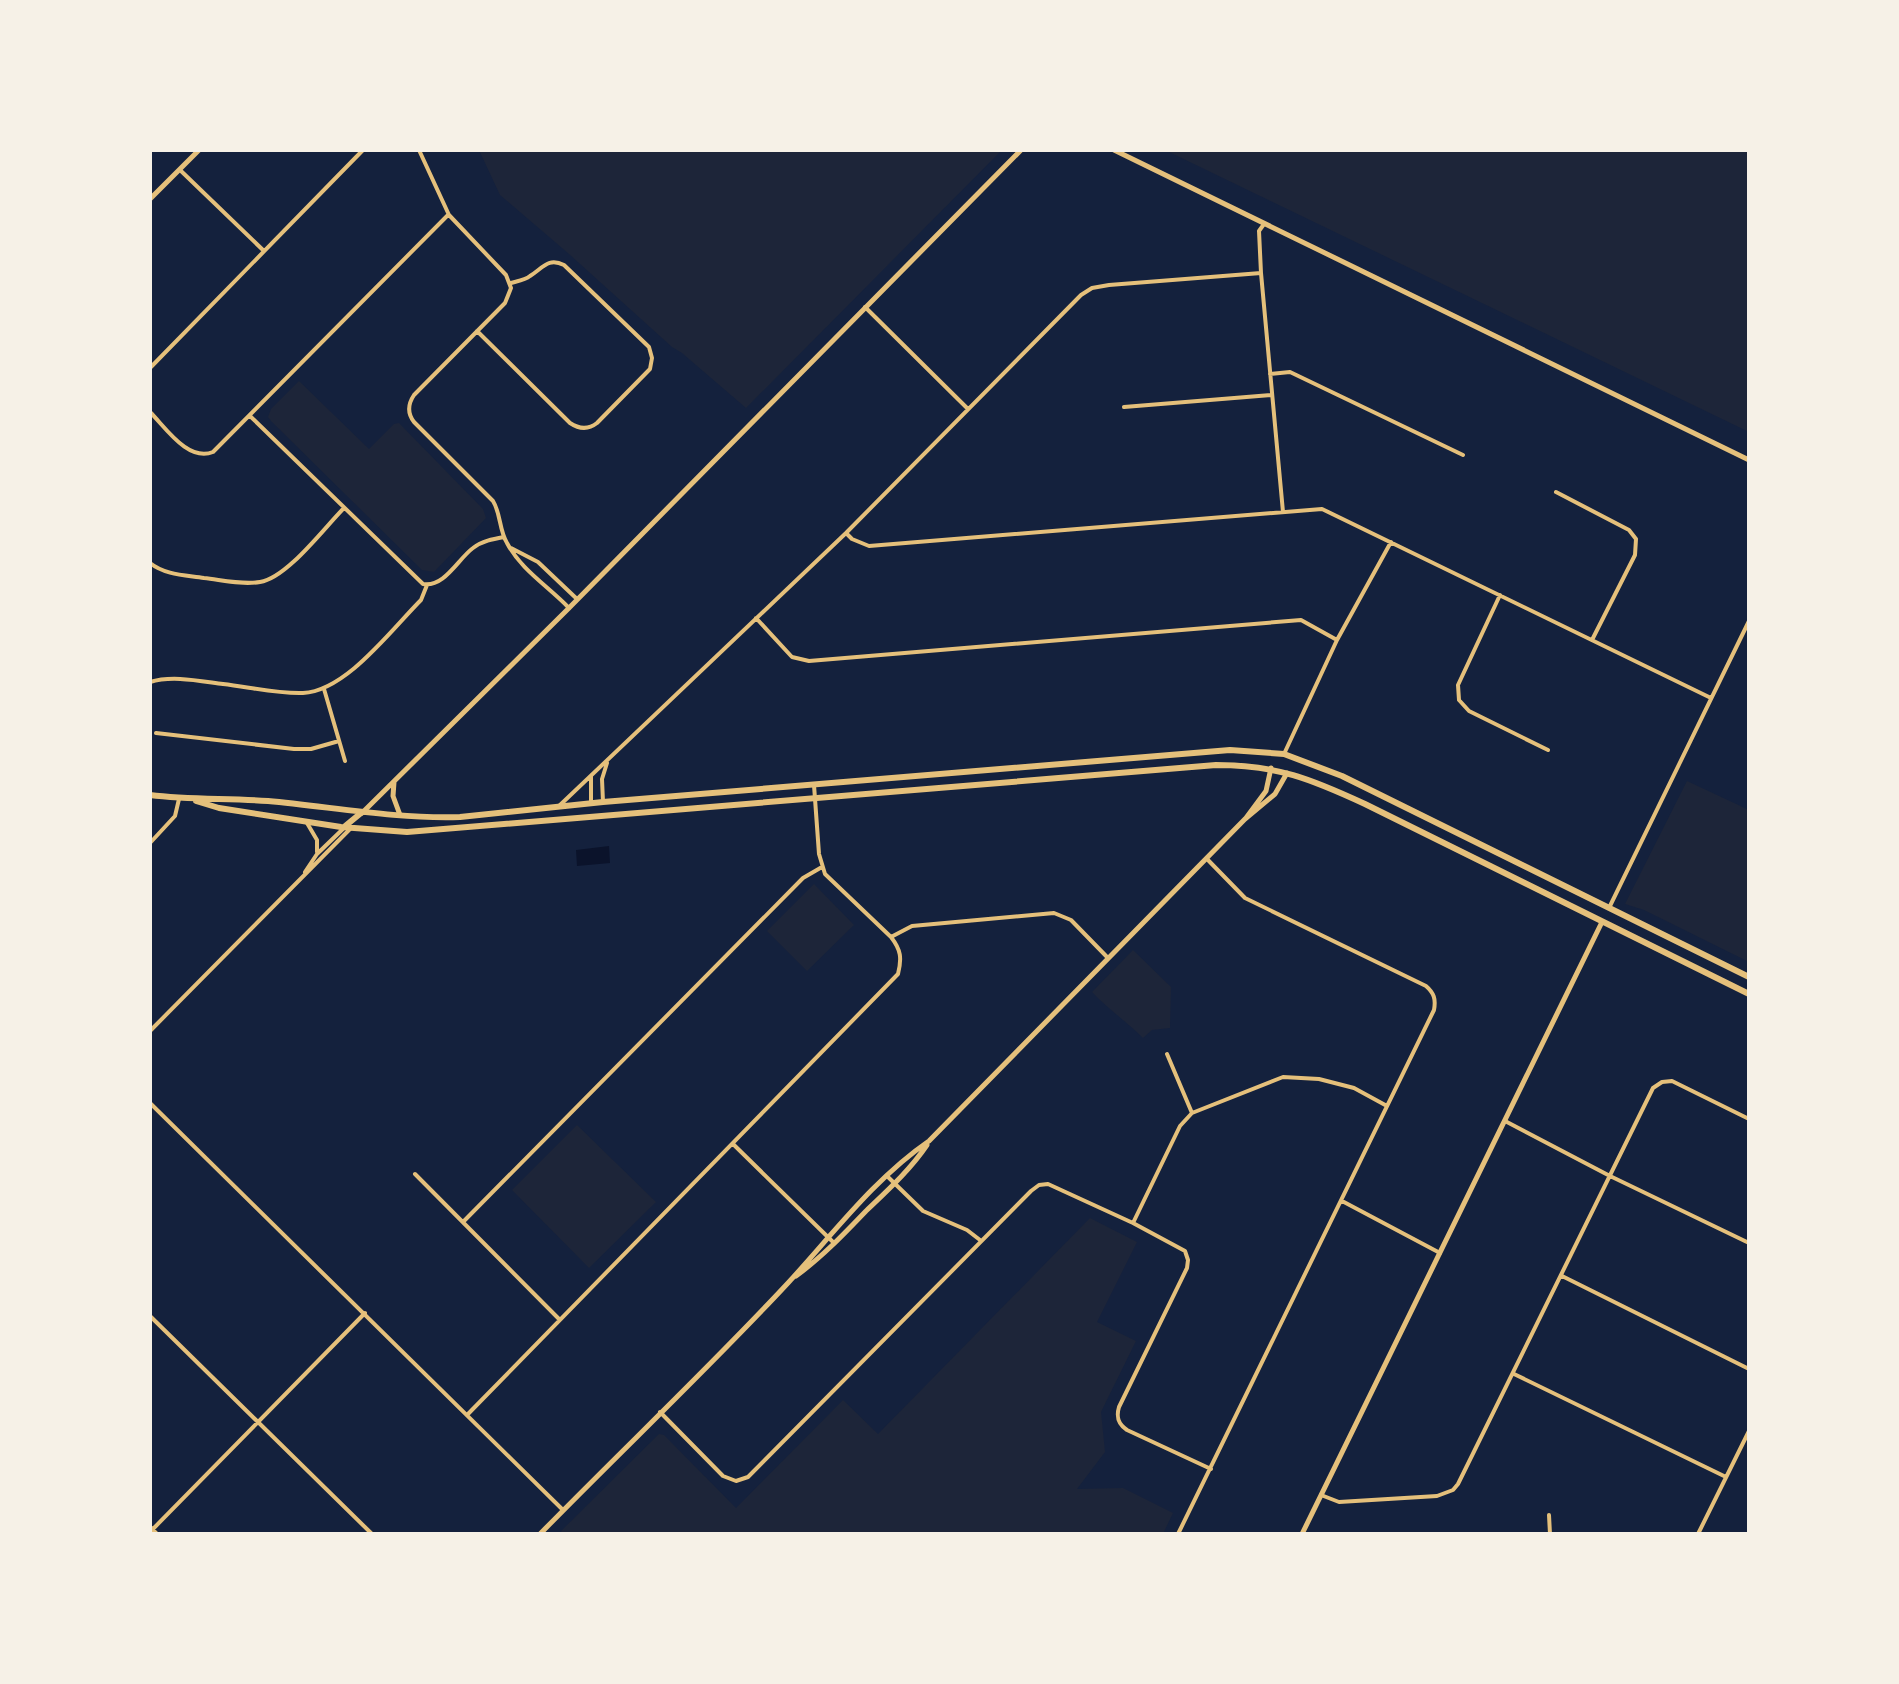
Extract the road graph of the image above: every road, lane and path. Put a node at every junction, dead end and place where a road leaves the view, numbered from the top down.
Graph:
1 (199, 150) edge
2 (363, 150) edge
3 (419, 150) edge
4 (1021, 150) edge
5 (1114, 150) edge
6 (180, 170) junction
7 (150, 199) edge
8 (449, 215) junction
9 (1265, 222) junction
10 (264, 251) junction
11 (1261, 273) junction
12 (510, 283) junction
13 (865, 307) junction
14 (477, 331) junction
15 (150, 368) edge
16 (1270, 374) junction
17 (1271, 395) junction
18 (1124, 407) dead end
19 (968, 409) junction
20 (150, 412) edge
21 (250, 416) junction
22 (1463, 455) dead end
23 (1749, 460) edge
24 (1556, 492) dead end
25 (344, 508) junction
26 (1283, 512) junction
27 (846, 533) junction
28 (504, 537) junction
29 (1391, 542) junction
30 (509, 547) junction
31 (150, 563) edge
32 (427, 585) junction
33 (1500, 595) junction
34 (577, 599) junction
35 (569, 608) junction
36 (756, 618) junction
37 (1749, 621) edge
38 (1337, 640) junction
39 (1592, 640) junction
40 (150, 682) edge
41 (324, 689) junction
42 (1711, 698) junction
43 (156, 733) dead end
44 (339, 741) junction
45 (1548, 750) dead end
46 (1284, 754) junction
47 (345, 761) dead end
48 (607, 763) junction
49 (1271, 768) junction
50 (1287, 772) junction
51 (592, 774) junction
52 (394, 781) junction
53 (814, 785) junction
54 (150, 795) edge
55 (179, 799) junction
56 (815, 799) junction
57 (193, 800) junction
58 (603, 802) junction
59 (591, 804) junction
60 (557, 808) junction
61 (361, 813) junction
62 (402, 817) junction
63 (597, 817) junction
64 (1245, 819) junction
65 (306, 822) junction
66 (348, 828) junction
67 (150, 843) edge
68 (317, 854) junction
69 (1207, 859) junction
70 (822, 867) junction
71 (304, 874) junction
72 (1609, 908) junction
73 (1602, 922) junction
74 (891, 937) junction
75 (1108, 958) junction
76 (1749, 977) edge
77 (1749, 994) edge
78 (150, 1031) edge
79 (1167, 1054) dead end
80 (150, 1103) edge
81 (1387, 1107) junction
82 (1192, 1113) junction
83 (1749, 1119) edge
84 (1505, 1121) junction
85 (929, 1141) junction
86 (733, 1144) junction
87 (415, 1174) dead end
88 (1610, 1176) junction
89 (888, 1177) junction
90 (895, 1182) junction
91 (1342, 1201) junction
92 (463, 1222) junction
93 (1133, 1223) junction
94 (828, 1237) junction
95 (980, 1241) junction
96 (834, 1243) junction
97 (1749, 1243) edge
98 (1440, 1253) junction
99 (1562, 1276) junction
100 (789, 1282) junction
101 (365, 1313) junction
102 (150, 1316) edge
103 (559, 1319) junction
104 (1749, 1369) edge
105 (1514, 1374) junction
106 (660, 1412) junction
107 (468, 1414) junction
108 (258, 1422) junction
109 (1749, 1431) edge
110 (1211, 1469) junction
111 (1726, 1477) junction
112 (1321, 1495) junction
113 (563, 1510) junction
114 (1549, 1515) dead end
115 (151, 1529) edge
116 (157, 1534) edge
117 (372, 1534) edge
118 (540, 1534) edge
119 (1178, 1534) edge
120 (1302, 1534) edge
121 (1550, 1534) edge
122 (1698, 1534) edge

1 - 6 street
2 - 10 street
3 - 8 street
4 - 13 street
5 - 9 street
6 - 7 street
6 - 10 street
8 - 12 street
8 - 21 street
9 - 11 street
9 - 23 street
10 - 15 street
11 - 16 street
11 - 19 street
12 - 14 street
12 - 14 street
13 - 19 street
13 - 34 street
14 - 28 street
16 - 17 street
16 - 22 street
17 - 18 street
17 - 26 street
19 - 27 street
20 - 21 street
21 - 25 street
24 - 39 street
25 - 31 street
25 - 32 street
26 - 27 street
26 - 29 street
27 - 36 street
28 - 30 street
28 - 32 street
29 - 33 street
29 - 38 street
30 - 34 street
30 - 35 street
32 - 41 street
33 - 39 street
33 - 45 street
34 - 35 street
35 - 52 street
36 - 38 street
36 - 48 street
37 - 42 street
38 - 46 street
39 - 42 street
40 - 41 street
41 - 44 street
42 - 72 street
43 - 44 street
44 - 47 street
46 - 49 main road
46 - 50 main road
46 - 53 main road
46 - 72 main road
48 - 51 street
48 - 58 street
49 - 50 main road
49 - 56 main road
49 - 64 street
50 - 64 street
50 - 73 main road
51 - 59 street
51 - 60 street
52 - 61 street
52 - 62 street
53 - 56 street
53 - 58 main road
54 - 55 main road
55 - 57 main road
55 - 67 street
56 - 63 main road
56 - 70 street
57 - 61 main road
57 - 65 main road
58 - 59 main road
58 - 63 main road
59 - 60 main road
59 - 63 main road
60 - 62 main road
61 - 62 main road
61 - 66 main road
63 - 66 main road
64 - 69 street
65 - 66 main road
65 - 68 street
66 - 68 street
66 - 71 street
68 - 71 street
69 - 75 street
69 - 81 street
70 - 74 street
70 - 92 street
71 - 78 street
72 - 73 main road
72 - 76 main road
73 - 77 main road
73 - 84 street
74 - 75 street
74 - 86 street
75 - 85 street
79 - 82 street
80 - 101 street
81 - 82 street
81 - 91 street
82 - 93 street
83 - 88 street
84 - 88 street
84 - 98 street
85 - 89 street
85 - 90 street
86 - 94 street
86 - 103 street
87 - 92 street
88 - 97 street
88 - 99 street
89 - 90 street
89 - 94 street
90 - 95 street
90 - 96 street
91 - 98 street
91 - 110 street
92 - 103 street
93 - 95 street
93 - 110 street
94 - 96 street
94 - 100 street
95 - 106 street
96 - 100 street
98 - 112 street
99 - 104 street
99 - 105 street
100 - 106 street
101 - 107 street
101 - 108 street
102 - 108 street
103 - 107 street
105 - 111 street
105 - 112 street
106 - 113 street
107 - 113 street
108 - 115 street
108 - 117 street
109 - 111 street
110 - 119 street
111 - 122 street
112 - 120 street
113 - 118 street
114 - 121 street
115 - 116 street

